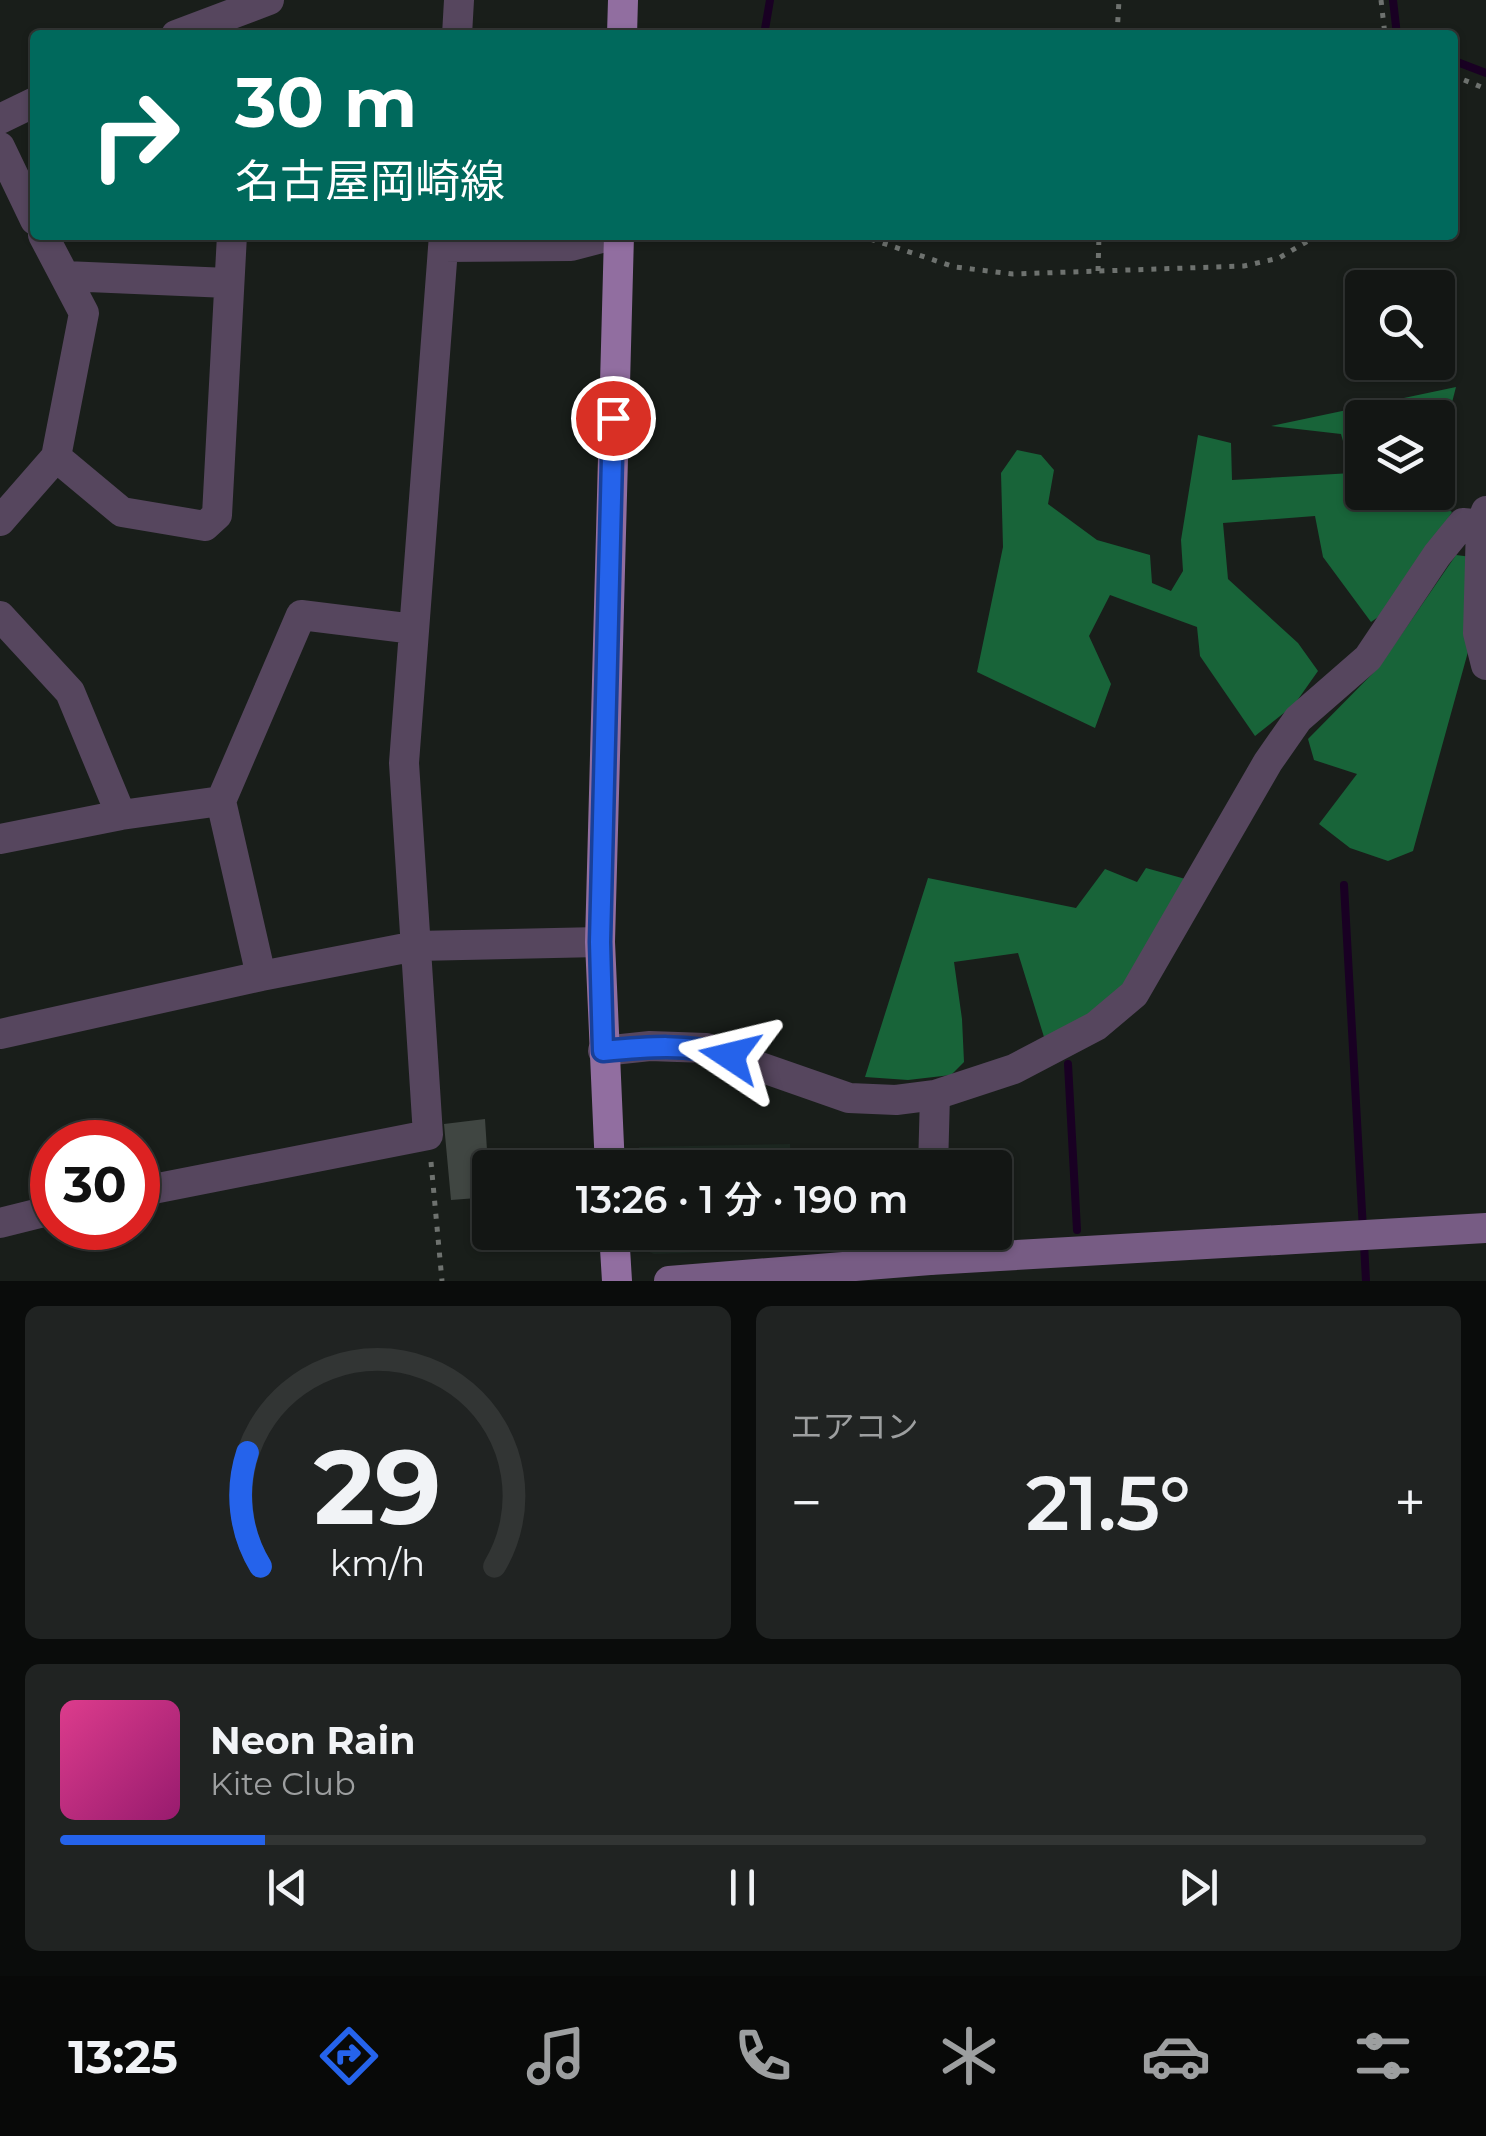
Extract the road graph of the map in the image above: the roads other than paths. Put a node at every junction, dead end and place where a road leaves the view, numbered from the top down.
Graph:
1 (459, 0) edge
2 (624, 0) edge
3 (252, 14) edge
4 (194, 30) edge
5 (456, 30) edge
6 (622, 30) edge
7 (30, 104) edge
8 (0, 119) edge
9 (0, 147) edge
10 (10, 199) edge
11 (30, 216) edge
12 (46, 240) edge
13 (232, 240) edge
14 (596, 240) edge
15 (616, 240) edge
16 (444, 241) edge
17 (65, 276) junction
18 (228, 284) junction
19 (56, 458) junction
20 (1484, 520) edge
21 (0, 521) edge
22 (0, 616) edge
23 (414, 629) junction
24 (1486, 665) edge
25 (221, 801) junction
26 (121, 815) junction
27 (0, 839) edge
28 (600, 942) junction
29 (416, 946) junction
30 (261, 976) junction
31 (0, 1034) edge
32 (603, 1051) junction
33 (935, 1096) junction
34 (609, 1150) edge
35 (934, 1150) edge
36 (160, 1188) edge
37 (30, 1216) edge
38 (0, 1223) edge
39 (1486, 1228) edge
40 (1012, 1243) edge
41 (615, 1250) edge
42 (916, 1250) edge
43 (826, 1275) edge
44 (617, 1281) edge
45 (669, 1281) edge

1 - 5 street
2 - 6 main road
3 - 4 street
7 - 8 street
9 - 10 street
10 - 11 street
12 - 17 street
13 - 18 street
14 - 16 street
15 - 28 main road
16 - 23 street
17 - 18 street
17 - 19 street
18 - 19 street
19 - 21 street
20 - 24 street
20 - 33 street
22 - 26 street
23 - 25 street
23 - 29 street
25 - 26 street
25 - 30 street
26 - 27 street
28 - 29 street
28 - 32 main road
29 - 30 street
29 - 36 street
30 - 31 street
32 - 33 street
32 - 34 main road
33 - 35 street
37 - 38 street
39 - 40 street
41 - 44 main road
42 - 43 street
43 - 45 street

